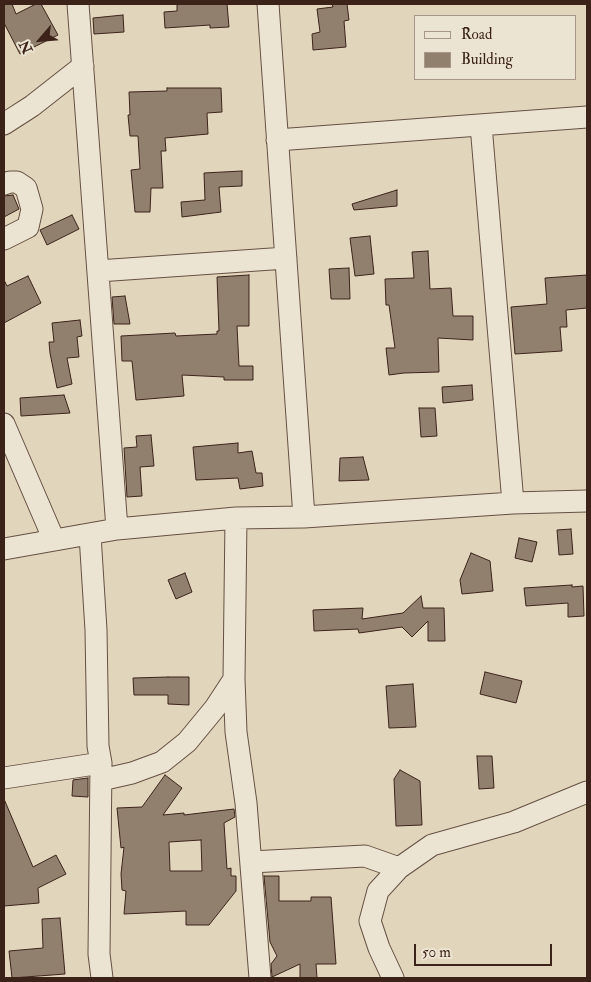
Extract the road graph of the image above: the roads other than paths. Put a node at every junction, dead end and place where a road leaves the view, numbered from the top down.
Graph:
1 (78, 4) edge
2 (268, 4) edge
3 (83, 66) junction
4 (587, 117) edge
5 (4, 124) edge
6 (481, 125) junction
7 (277, 140) junction
8 (4, 184) edge
9 (4, 240) edge
10 (286, 258) junction
11 (98, 271) junction
12 (4, 424) edge
13 (587, 501) edge
14 (513, 503) junction
15 (304, 517) junction
16 (236, 518) junction
17 (117, 529) junction
18 (90, 535) junction
19 (54, 540) junction
20 (4, 549) edge
21 (234, 679) junction
22 (101, 772) junction
23 (4, 778) edge
24 (587, 792) edge
25 (251, 862) junction
26 (399, 868) junction
27 (102, 978) edge
28 (260, 978) edge
29 (393, 978) edge

1 - 3 street
2 - 7 street
3 - 5 street
3 - 11 street
4 - 6 street
6 - 7 street
6 - 14 street
7 - 10 street
8 - 9 street
10 - 11 street
10 - 15 street
11 - 17 street
12 - 19 street
13 - 14 street
14 - 15 street
15 - 16 street
16 - 17 street
16 - 21 street
17 - 18 street
18 - 19 street
18 - 22 street
19 - 20 street
21 - 22 street
21 - 25 street
22 - 23 street
22 - 27 street
24 - 26 street
25 - 26 street
25 - 28 street
26 - 29 street

